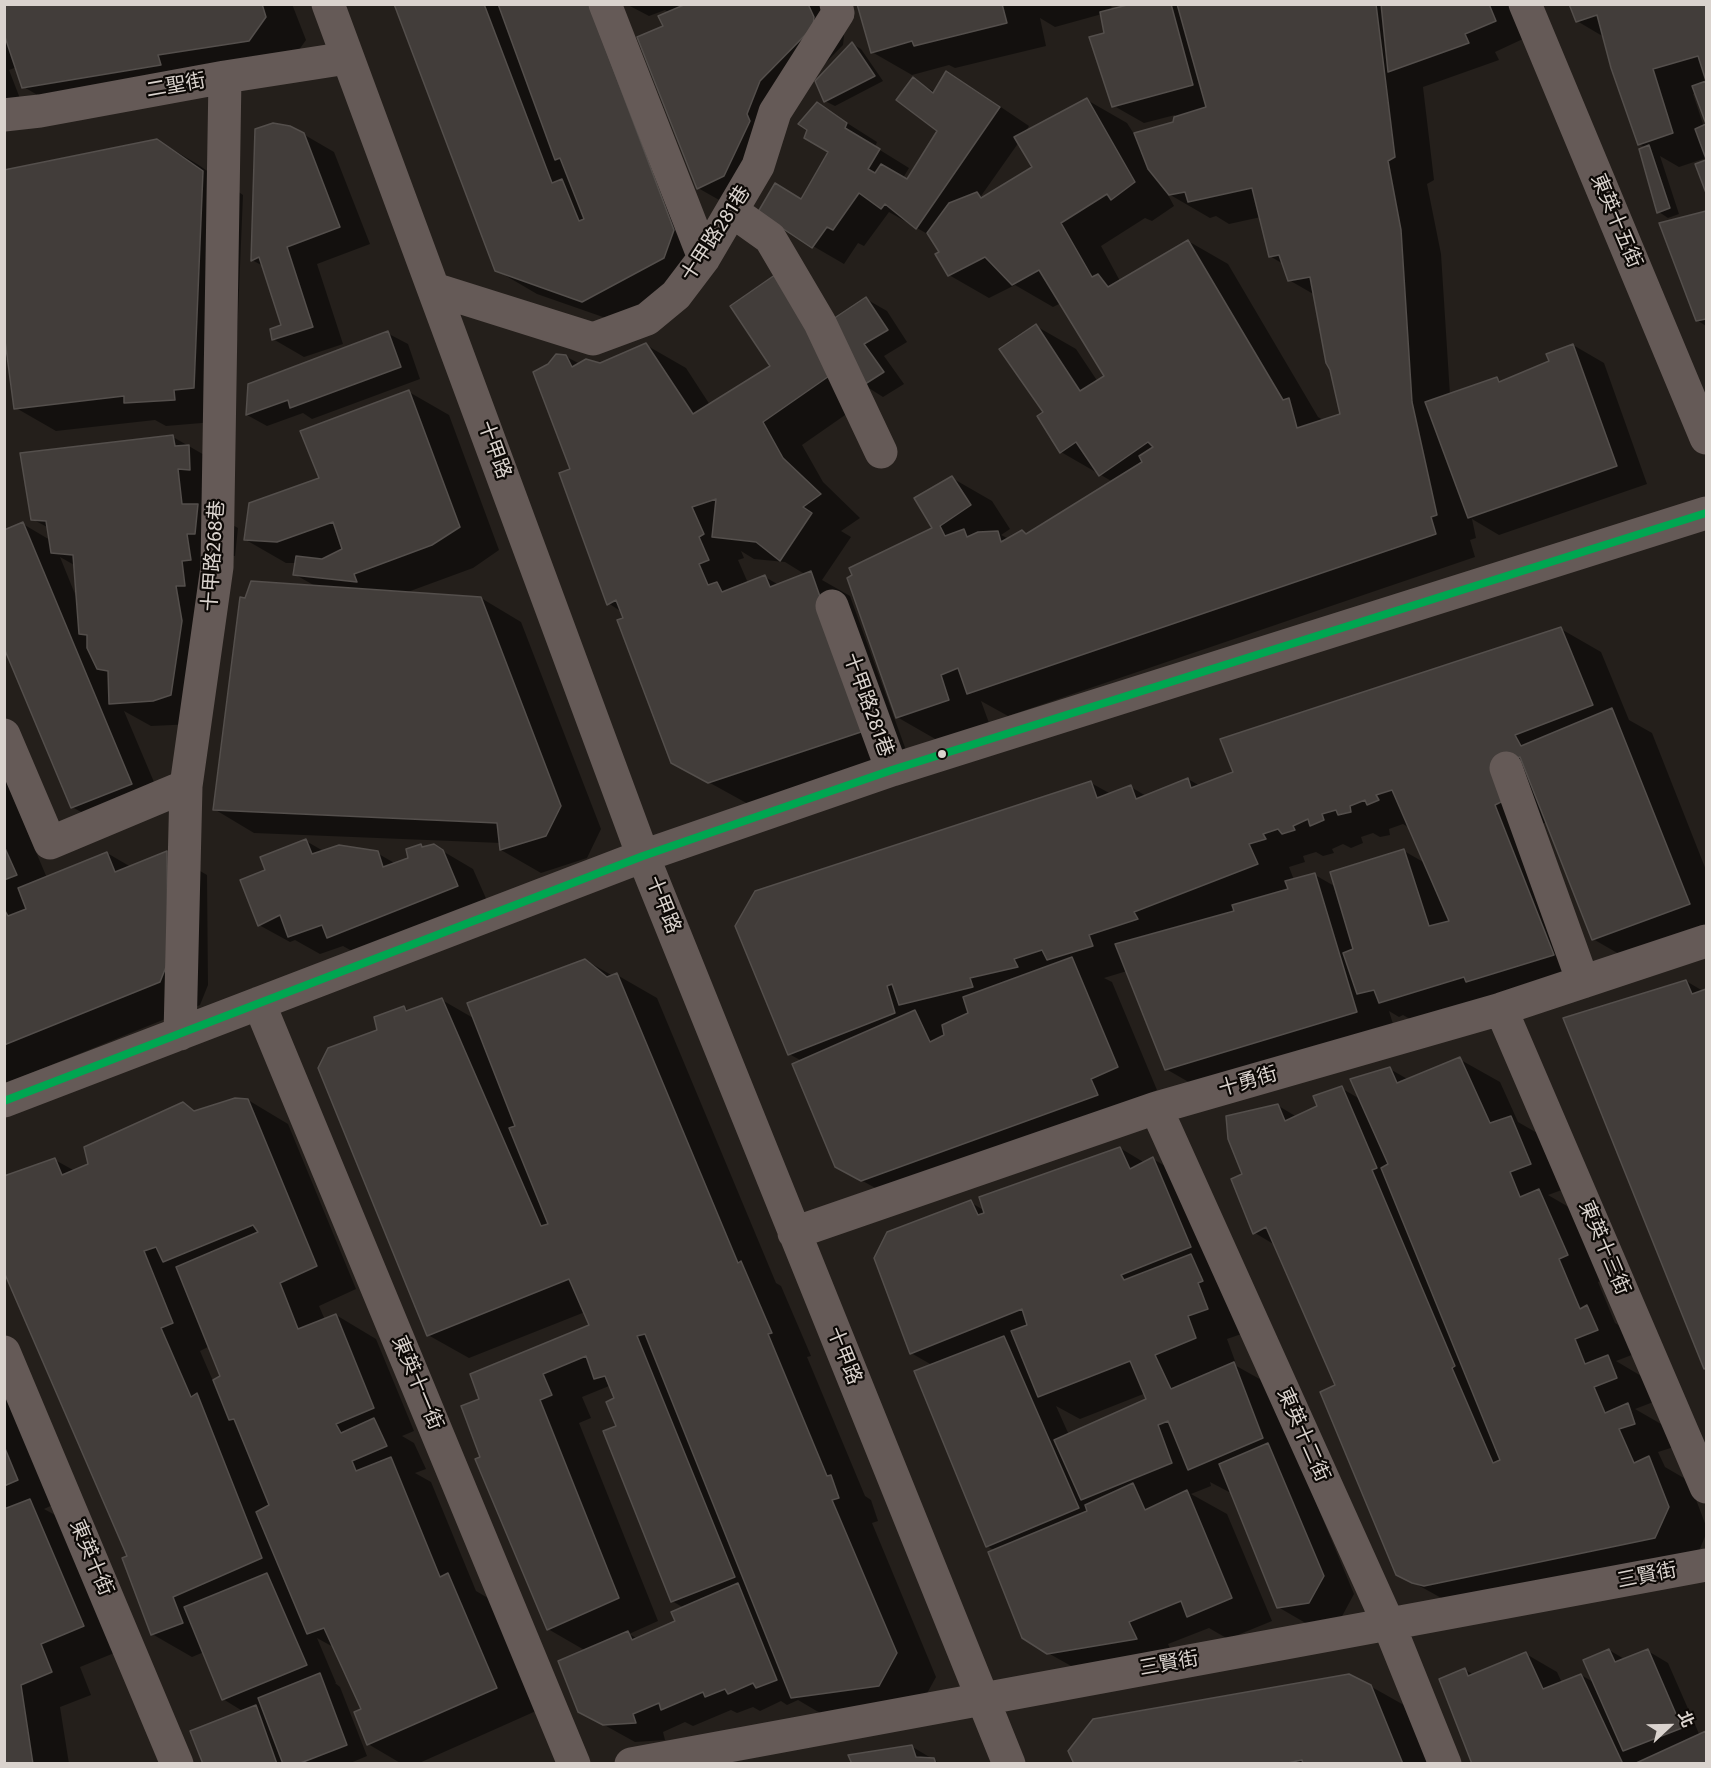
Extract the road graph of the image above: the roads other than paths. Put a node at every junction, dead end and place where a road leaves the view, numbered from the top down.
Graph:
1 (328, 4) edge
2 (605, 4) edge
3 (836, 4) edge
4 (1525, 4) edge
5 (347, 58) junction
6 (225, 77) junction
7 (4, 115) edge
8 (732, 211) junction
9 (704, 258) junction
10 (434, 289) junction
11 (1707, 438) edge
12 (881, 452) dead end
13 (1707, 513) edge
14 (832, 606) dead end
15 (4, 735) edge
16 (1506, 768) dead end
17 (892, 770) junction
18 (186, 786) junction
19 (643, 856) junction
20 (1707, 941) edge
21 (1582, 982) junction
22 (259, 1003) junction
23 (1501, 1009) junction
24 (180, 1034) junction
25 (4, 1101) edge
26 (1156, 1108) junction
27 (794, 1233) junction
28 (4, 1352) edge
29 (1707, 1487) edge
30 (1707, 1565) edge
31 (1389, 1625) junction
32 (982, 1697) junction
33 (177, 1764) edge
34 (574, 1764) edge
35 (631, 1764) edge
36 (1009, 1764) edge
37 (1445, 1764) edge

1 - 5 street, 十甲路
2 - 9 street
3 - 8 street, 十甲路281巷
4 - 11 street, 東英十五街
5 - 6 street, 二聖街
5 - 10 street, 十甲路
6 - 7 street, 二聖街
6 - 18 street, 十甲路268巷
8 - 9 street, 十甲路281巷
8 - 12 street
9 - 10 street, 十甲路281巷
10 - 19 street, 十甲路
13 - 17 street
14 - 17 street, 十甲路281巷
15 - 18 street
16 - 21 street
17 - 19 street
18 - 24 street, 十甲路268巷
19 - 22 street
19 - 27 street, 十甲路
20 - 21 street, 十勇街
21 - 23 street, 十勇街
22 - 24 street
22 - 34 street, 東英十一街
23 - 26 street, 十勇街
23 - 29 street, 東英十三街
24 - 25 street
26 - 27 street, 十勇街
26 - 31 street, 東英十二街
27 - 32 street, 十甲路
28 - 33 street, 東英十街
30 - 31 street, 三賢街
31 - 32 street, 三賢街
31 - 37 street, 東英十二街
32 - 35 street, 三賢街
32 - 36 street, 十甲路

